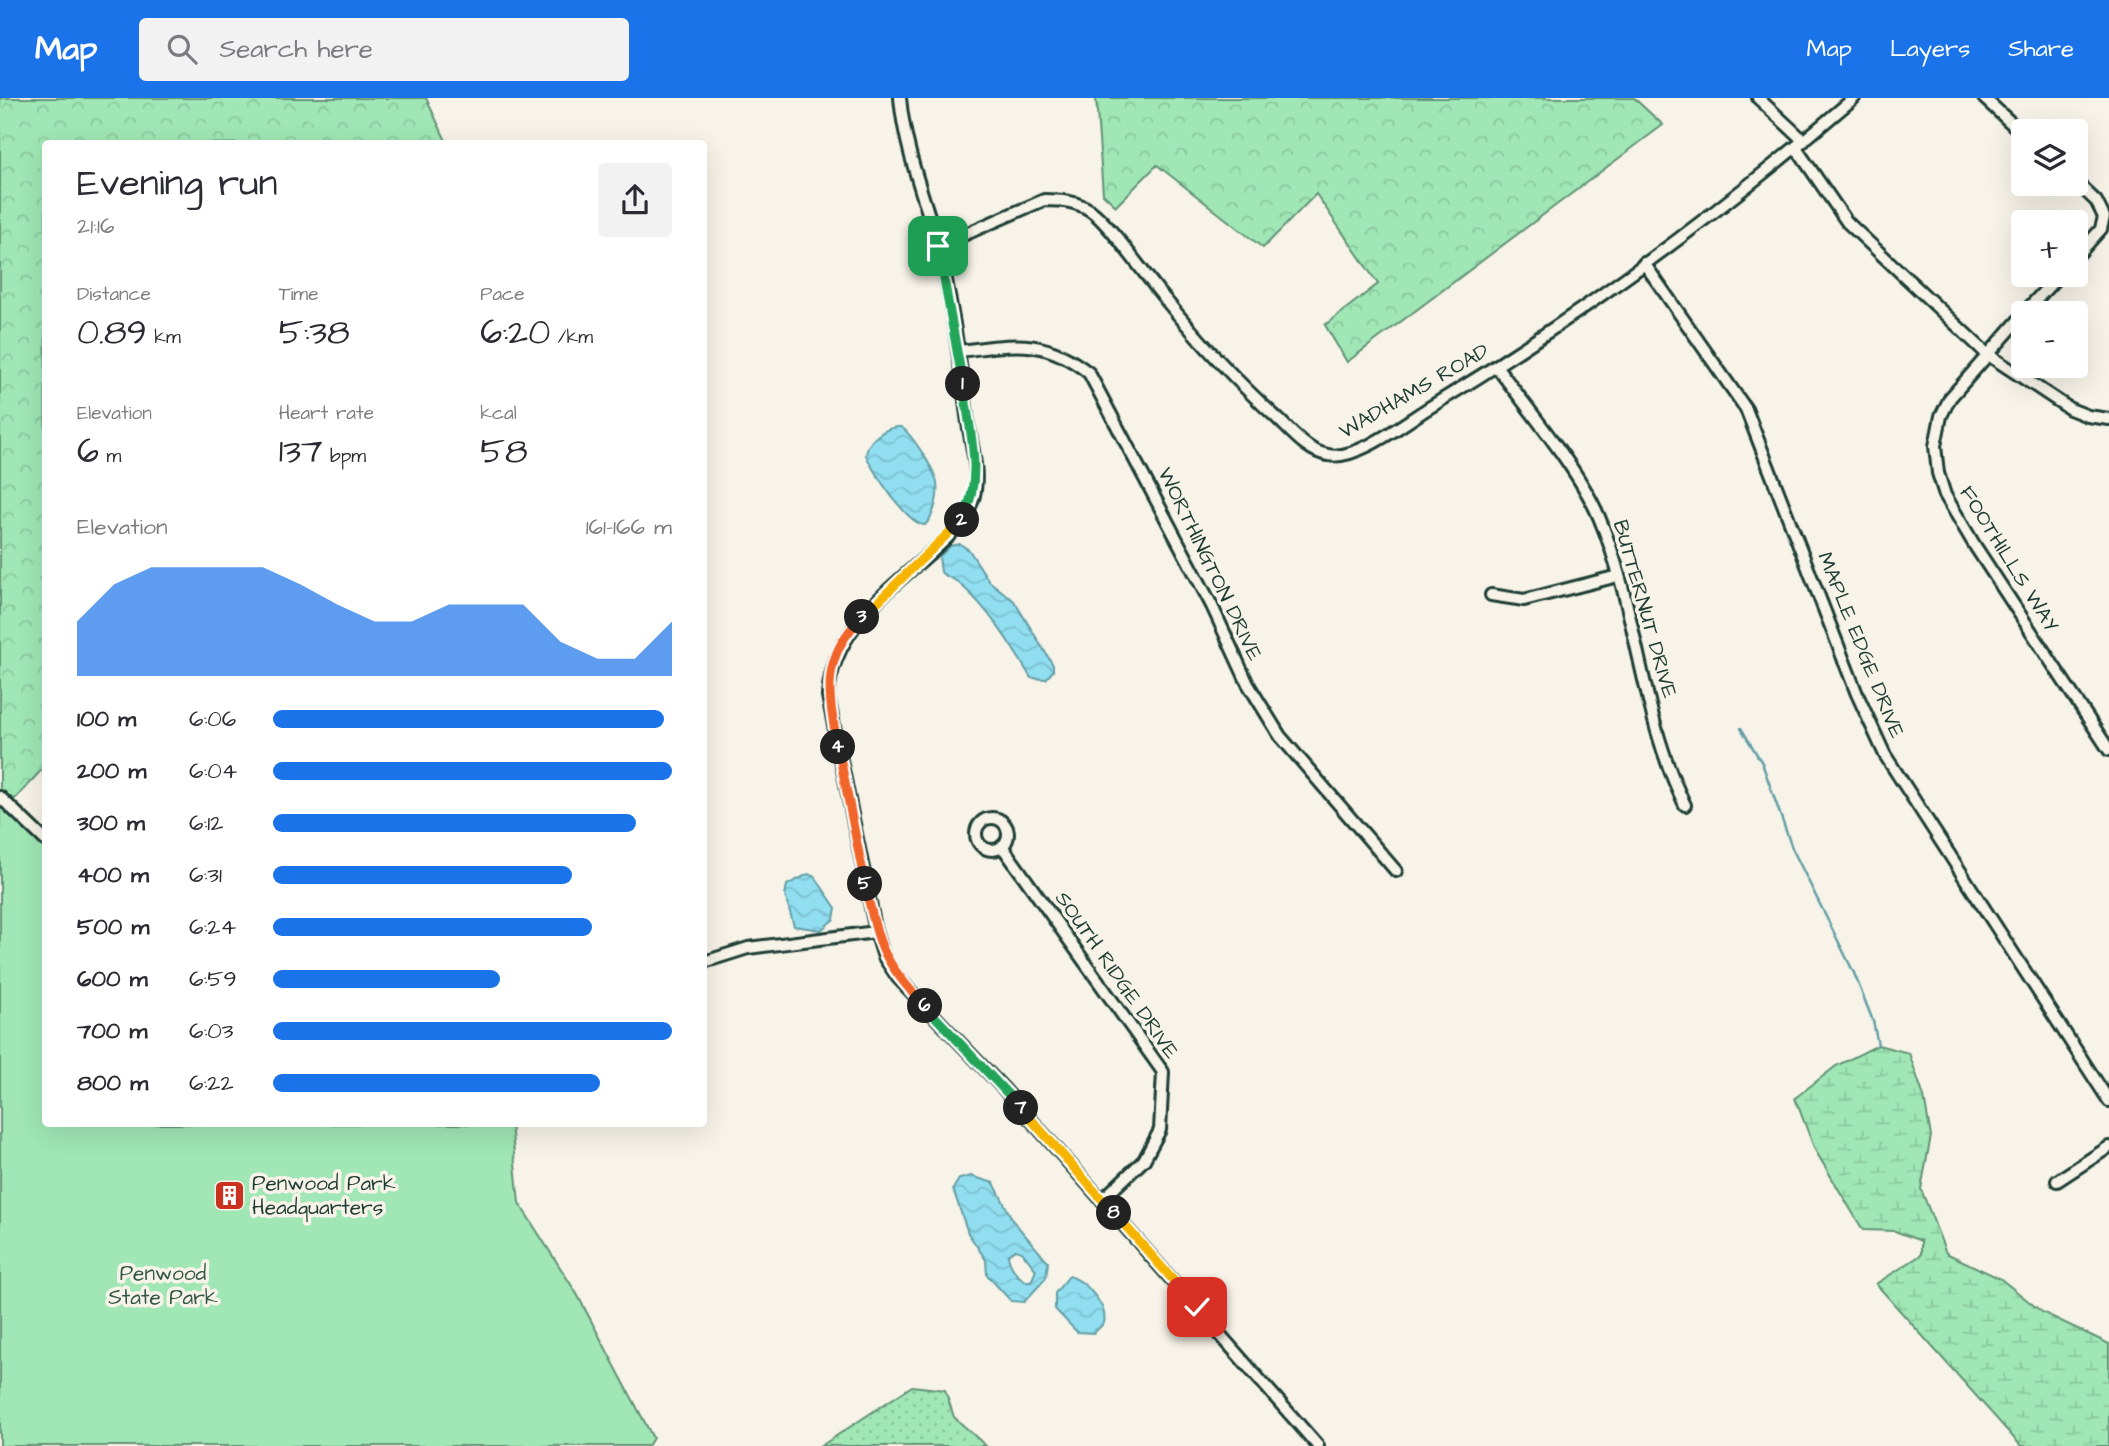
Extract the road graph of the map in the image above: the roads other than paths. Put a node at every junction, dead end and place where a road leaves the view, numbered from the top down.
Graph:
1 (900, 98) edge
2 (1758, 98) edge
3 (1854, 98) edge
4 (1984, 98) edge
5 (2011, 123) edge
6 (1800, 144) junction
7 (2088, 193) edge
8 (2088, 244) edge
9 (938, 246) junction
10 (1644, 263) junction
11 (2048, 287) edge
12 (2036, 301) edge
13 (2011, 328) edge
14 (958, 351) junction
15 (1987, 354) junction
16 (1497, 367) junction
17 (2109, 419) edge
18 (1618, 576) junction
19 (1491, 595) dead end
20 (2109, 750) edge
21 (0, 797) edge
22 (1685, 805) dead end
23 (42, 837) edge
24 (1002, 846) dead end
25 (1396, 871) dead end
26 (876, 932) junction
27 (707, 961) edge
28 (2109, 1101) edge
29 (2109, 1147) edge
30 (2057, 1181) dead end
31 (1102, 1200) junction
32 (1318, 1446) edge

1 - 9 street
2 - 6 street
3 - 6 street, WADHAMS ROAD
4 - 5 street
6 - 10 street, WADHAMS ROAD
6 - 15 street
7 - 8 street
9 - 14 street
9 - 16 street, WADHAMS ROAD
10 - 16 street, WADHAMS ROAD
10 - 28 street, MAPLE EDGE DRIVE
11 - 12 street, FOOTHILLS WAY
13 - 15 street, FOOTHILLS WAY
14 - 25 street, WORTHINGTON DRIVE
14 - 26 street
15 - 17 street
15 - 20 street, FOOTHILLS WAY
16 - 18 street, BUTTERNUT DRIVE
18 - 19 street
18 - 22 street, BUTTERNUT DRIVE
21 - 23 street
24 - 31 street, SOUTH RIDGE DRIVE
26 - 27 street
26 - 31 street
29 - 30 street
31 - 32 street

